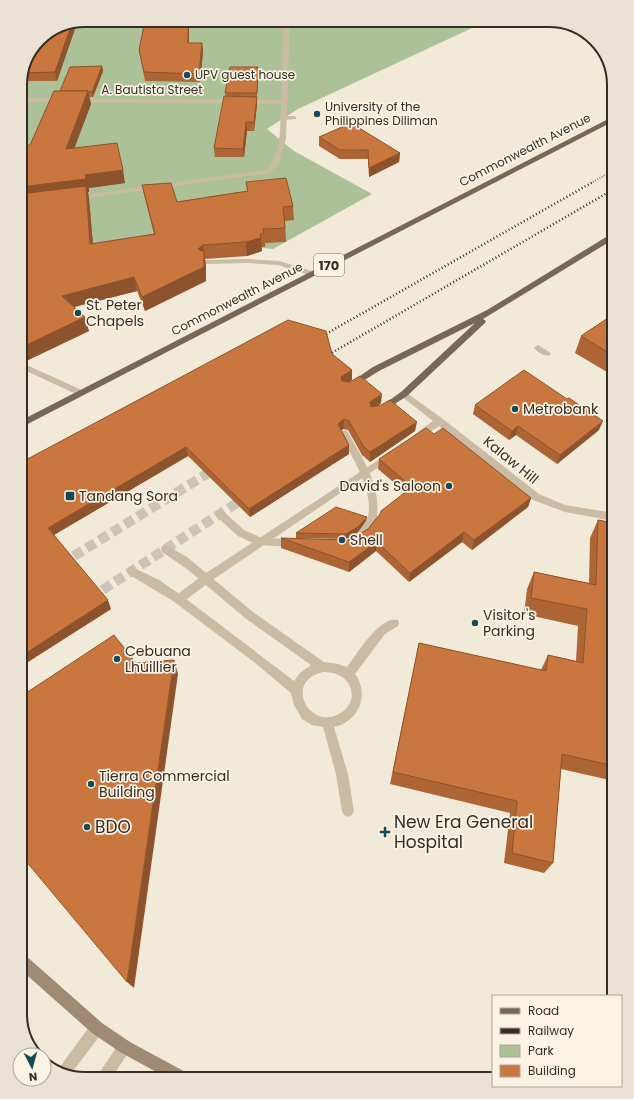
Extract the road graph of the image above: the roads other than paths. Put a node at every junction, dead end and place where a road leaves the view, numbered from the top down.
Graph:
1 (287, 27) edge
2 (27, 100) edge
3 (284, 102) junction
4 (284, 118) junction
5 (294, 118) dead end
6 (607, 122) edge
7 (67, 199) edge
8 (607, 240) edge
9 (205, 262) edge
10 (312, 274) junction
11 (490, 312) junction
12 (538, 348) dead end
13 (547, 353) dead end
14 (27, 368) edge
15 (346, 388) edge
16 (81, 393) junction
17 (404, 394) junction
18 (44, 412) junction
19 (374, 413) edge
20 (27, 421) edge
21 (440, 421) junction
22 (27, 425) edge
23 (344, 433) edge
24 (409, 443) edge
25 (396, 451) edge
26 (365, 473) junction
27 (220, 514) dead end
28 (607, 516) edge
29 (261, 542) junction
30 (308, 544) edge
31 (346, 544) edge
32 (166, 548) dead end
33 (132, 571) dead end
34 (206, 578) junction
35 (179, 599) junction
36 (394, 623) dead end
37 (321, 666) junction
38 (348, 674) junction
39 (296, 690) junction
40 (327, 723) junction
41 (348, 811) dead end
42 (27, 966) edge
43 (98, 1028) junction
44 (125, 1048) junction
45 (66, 1069) edge
46 (107, 1072) edge
47 (171, 1072) edge

1 - 3 street
2 - 3 street, A. Bautista Street
3 - 4 street
4 - 5 street
4 - 7 street
6 - 10 main road, Commonwealth Avenue / 170
8 - 11 main road
9 - 10 street
10 - 16 main road, Commonwealth Avenue / 170
11 - 15 main road
11 - 17 main road
12 - 13 street
14 - 16 street
16 - 18 main road, Commonwealth Avenue / 170
17 - 19 main road
17 - 21 street, Kalaw Hill
18 - 20 main road, Commonwealth Avenue / 170
18 - 22 main road
21 - 24 street
21 - 28 street, Kalaw Hill
23 - 26 street
25 - 26 street
26 - 29 street
26 - 31 street
27 - 29 street
29 - 30 street
29 - 34 street
32 - 34 street
33 - 35 street
34 - 35 street
34 - 37 street
35 - 39 street
36 - 38 street
37 - 38 street
37 - 39 street
38 - 40 street
39 - 40 street
40 - 41 street
42 - 43 main road
43 - 44 main road
43 - 45 street
44 - 46 street
44 - 47 main road

